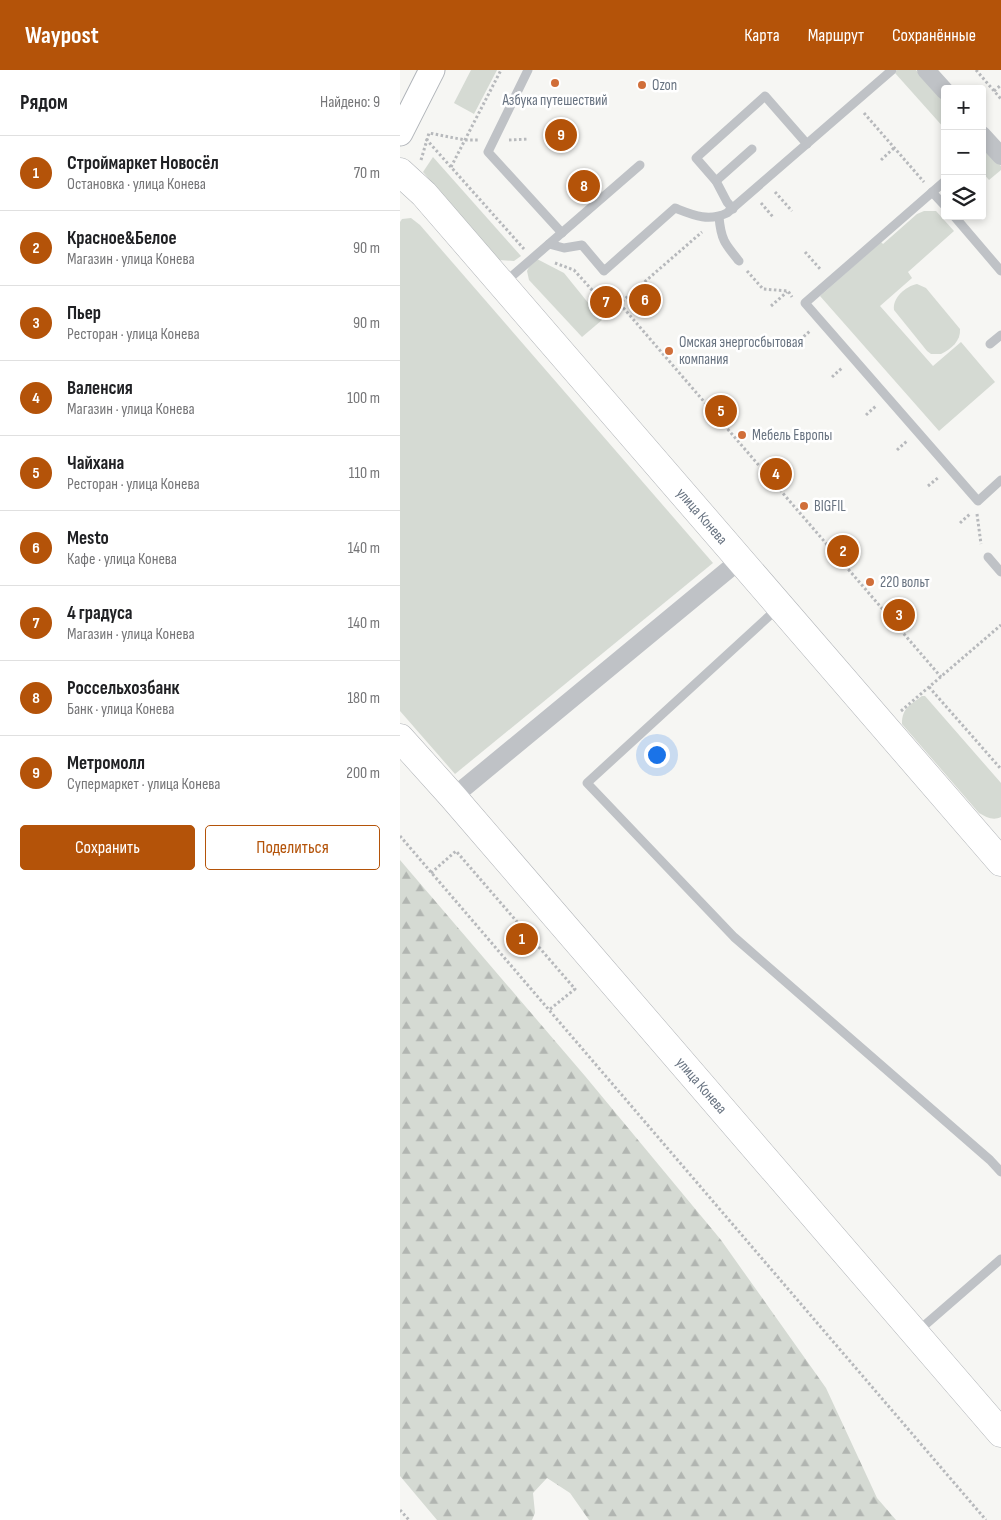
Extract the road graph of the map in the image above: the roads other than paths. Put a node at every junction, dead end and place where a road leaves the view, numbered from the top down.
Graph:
1 (432, 70) edge
2 (528, 70) edge
3 (892, 70) edge
4 (926, 70) edge
5 (941, 87) edge
6 (400, 134) edge
7 (807, 144) junction
8 (986, 144) edge
9 (752, 149) dead end
10 (1001, 156) edge
11 (640, 165) dead end
12 (410, 169) edge
13 (716, 181) junction
14 (941, 184) edge
15 (932, 192) junction
16 (941, 202) edge
17 (734, 209) junction
18 (719, 217) junction
19 (957, 220) edge
20 (562, 233) junction
21 (549, 244) junction
22 (739, 262) road end
23 (1001, 270) edge
24 (502, 285) junction
25 (1001, 334) edge
26 (990, 344) dead end
27 (1001, 480) edge
28 (988, 557) road end
29 (740, 560) junction
30 (1001, 572) edge
31 (780, 606) junction
32 (400, 738) edge
33 (453, 797) junction
34 (997, 848) edge
35 (1001, 1172) edge
36 (1001, 1259) edge
37 (915, 1334) junction
38 (1001, 1434) edge

1 - 6 main road
2 - 20 lane
3 - 7 lane
4 - 5 street
7 - 13 lane
7 - 17 lane
8 - 10 street
9 - 13 lane
11 - 20 lane
12 - 24 main road, улица Конева
13 - 17 lane
14 - 15 lane
15 - 16 lane
15 - 27 lane
17 - 18 lane
18 - 21 lane
18 - 22 lane
19 - 23 lane
20 - 21 lane
21 - 24 lane
24 - 29 main road, улица Конева
25 - 26 lane
28 - 30 lane
29 - 31 main road, улица Конева
29 - 33 street
31 - 34 main road, улица Конева
31 - 35 lane
32 - 33 main road, улица Конева
33 - 37 main road, улица Конева
36 - 37 lane
37 - 38 main road, улица Конева

